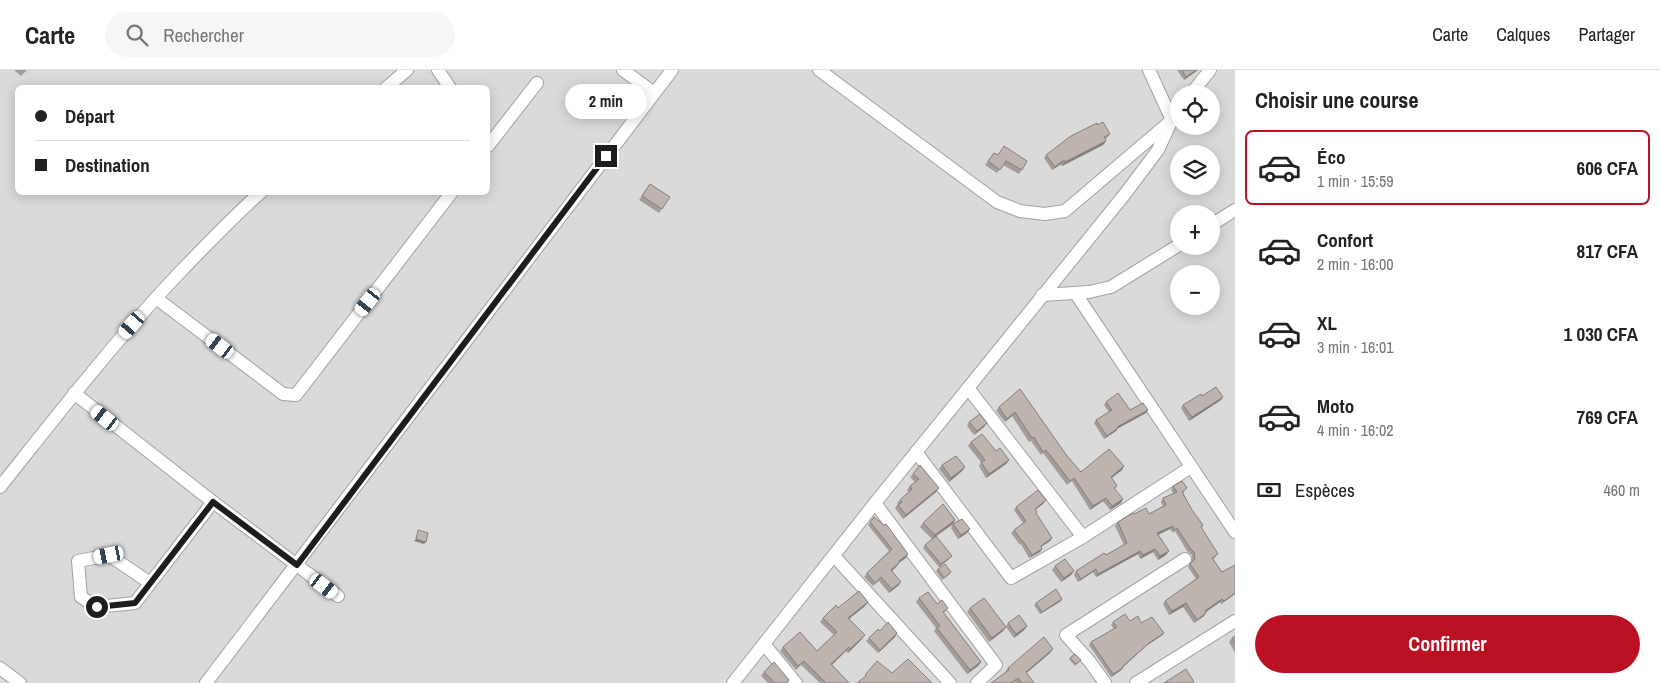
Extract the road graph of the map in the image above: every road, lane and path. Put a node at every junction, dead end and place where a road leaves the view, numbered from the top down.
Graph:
1 (407, 70) edge
2 (438, 70) edge
3 (623, 70) edge
4 (672, 70) edge
5 (819, 70) edge
6 (1149, 70) edge
7 (1210, 70) edge
8 (537, 83) dead end
9 (390, 85) edge
10 (448, 85) edge
11 (1198, 85) edge
12 (654, 93) junction
13 (1170, 106) edge
14 (1170, 119) edge
15 (1170, 125) edge
16 (490, 143) edge
17 (258, 195) edge
18 (450, 195) edge
19 (1235, 210) edge
20 (1220, 219) edge
21 (1170, 251) edge
22 (1076, 294) junction
23 (1042, 295) junction
24 (156, 298) junction
25 (968, 388) junction
26 (74, 394) junction
27 (916, 452) junction
28 (1191, 467) junction
29 (0, 487) edge
30 (213, 502) junction
31 (875, 503) junction
32 (1235, 532) edge
33 (1083, 537) junction
34 (834, 556) junction
35 (1185, 559) dead end
36 (297, 565) junction
37 (150, 583) junction
38 (338, 596) dead end
39 (1235, 621) edge
40 (764, 644) junction
41 (0, 668) edge
42 (20, 683) edge
43 (206, 683) edge
44 (733, 683) edge
45 (796, 683) edge
46 (950, 683) edge
47 (977, 683) edge
48 (1106, 683) edge
49 (1136, 683) edge

1 - 9 street
2 - 10 street
3 - 12 street
4 - 12 street
5 - 14 street
6 - 13 street
7 - 11 street
8 - 16 street
12 - 36 street
15 - 23 street
17 - 24 street
18 - 24 street
19 - 20 street
21 - 22 street
22 - 23 street
22 - 28 street
23 - 25 street
24 - 26 street
25 - 27 street
25 - 33 street
26 - 29 street
26 - 30 street
27 - 31 street
27 - 33 street
28 - 32 street
28 - 33 street
30 - 36 street
30 - 37 street
31 - 34 street
31 - 47 street
34 - 40 street
34 - 46 street
35 - 48 street
36 - 38 street
36 - 43 street
37 - 37 street
39 - 49 street
40 - 44 street
40 - 45 street
41 - 42 street

